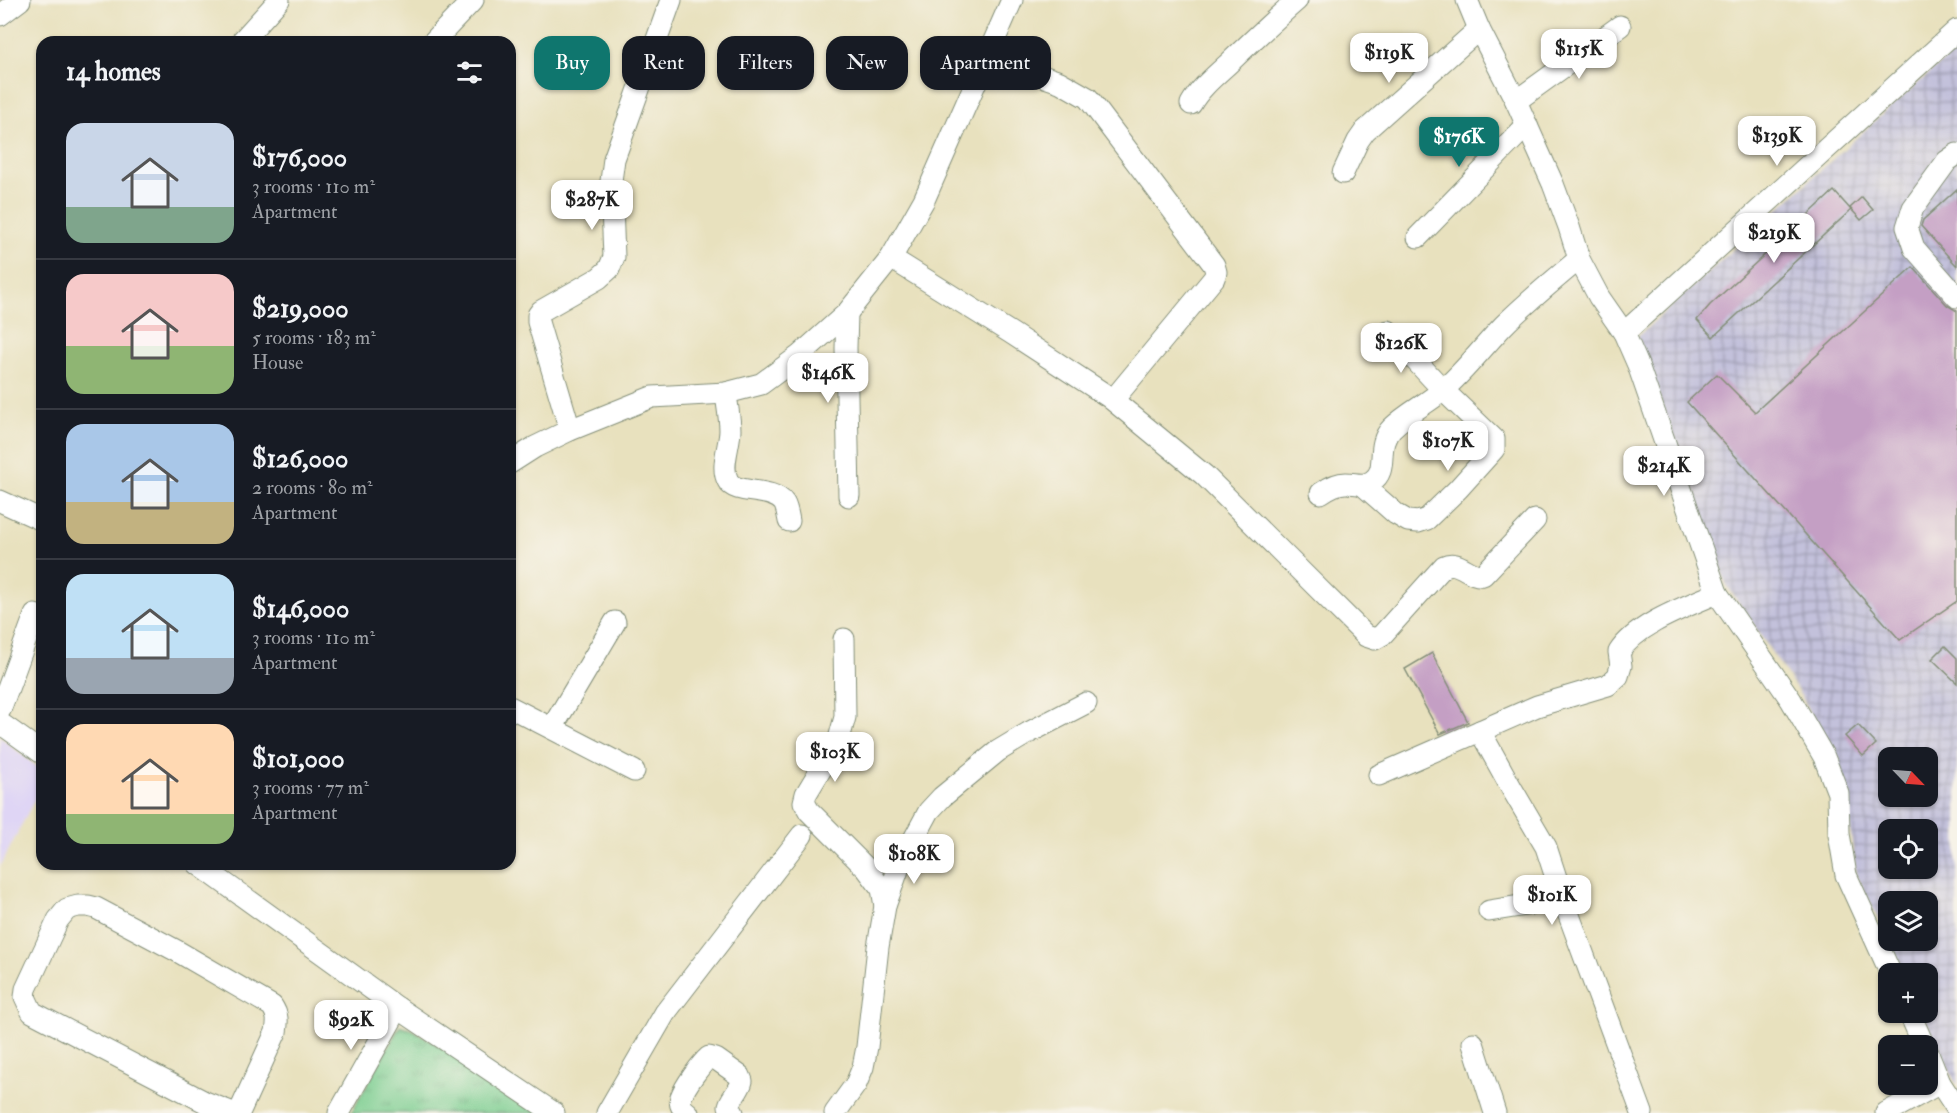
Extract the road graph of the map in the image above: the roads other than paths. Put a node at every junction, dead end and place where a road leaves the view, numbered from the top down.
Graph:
1 (20, 0) edge
2 (279, 0) edge
3 (472, 0) edge
4 (671, 0) edge
5 (1012, 0) edge
6 (1297, 0) edge
7 (1467, 0) edge
8 (0, 15) edge
9 (1620, 26) dead end
10 (1479, 29) junction
11 (1957, 30) edge
12 (247, 36) edge
13 (439, 36) edge
14 (995, 36) edge
15 (1051, 79) edge
16 (971, 90) edge
17 (1516, 101) junction
18 (1191, 104) dead end
19 (1527, 125) junction
20 (1957, 154) edge
21 (1343, 173) dead end
22 (1418, 237) dead end
23 (891, 258) junction
24 (1579, 259) junction
25 (1957, 297) edge
26 (847, 313) junction
27 (1388, 331) dead end
28 (1624, 333) junction
29 (1443, 390) junction
30 (726, 393) junction
31 (1113, 400) junction
32 (570, 429) junction
33 (516, 459) edge
34 (1363, 485) junction
35 (1321, 493) dead end
36 (849, 496) dead end
37 (0, 501) edge
38 (36, 516) edge
39 (1535, 520) dead end
40 (789, 521) dead end
41 (1717, 593) junction
42 (35, 615) dead end
43 (615, 622) dead end
44 (844, 639) dead end
45 (1086, 703) dead end
46 (516, 710) edge
47 (0, 711) edge
48 (0, 723) edge
49 (552, 728) junction
50 (1480, 731) junction
51 (36, 749) edge
52 (634, 771) dead end
53 (1379, 775) dead end
54 (802, 835) dead end
55 (212, 870) edge
56 (1563, 899) junction
57 (885, 906) junction
58 (1489, 911) dead end
59 (1886, 963) edge
60 (398, 1008) junction
61 (1473, 1043) dead end
62 (1938, 1078) edge
63 (1940, 1083) junction
64 (1957, 1109) edge
65 (233, 1113) edge
66 (239, 1113) edge
67 (339, 1113) edge
68 (554, 1113) edge
69 (607, 1113) edge
70 (688, 1113) edge
71 (733, 1113) edge
72 (835, 1113) edge
73 (1495, 1113) edge
74 (1642, 1113) edge
75 (1886, 1113) edge

1 - 8 street
2 - 12 street
3 - 13 street
4 - 32 street
5 - 14 street
6 - 18 street
7 - 10 street
9 - 17 street
10 - 17 street
10 - 21 street
11 - 28 street
15 - 31 street
16 - 23 street
17 - 19 street
19 - 22 street
19 - 24 street
20 - 25 street
23 - 26 street
23 - 31 street
24 - 28 street
24 - 29 street
26 - 30 street
26 - 36 street
27 - 29 street
28 - 41 street
29 - 34 street
29 - 34 street
30 - 32 street
30 - 40 street
31 - 39 street
32 - 33 street
34 - 35 street
37 - 38 street
41 - 50 street
41 - 59 street
42 - 47 street
43 - 49 street
44 - 57 street
45 - 57 street
46 - 49 street
48 - 51 street
49 - 52 street
50 - 53 street
50 - 56 street
54 - 69 street
55 - 60 street
56 - 58 street
56 - 74 street
57 - 72 street
60 - 67 street
60 - 68 street
61 - 73 street
62 - 63 street
63 - 64 street
63 - 75 street
65 - 66 street
70 - 71 street

